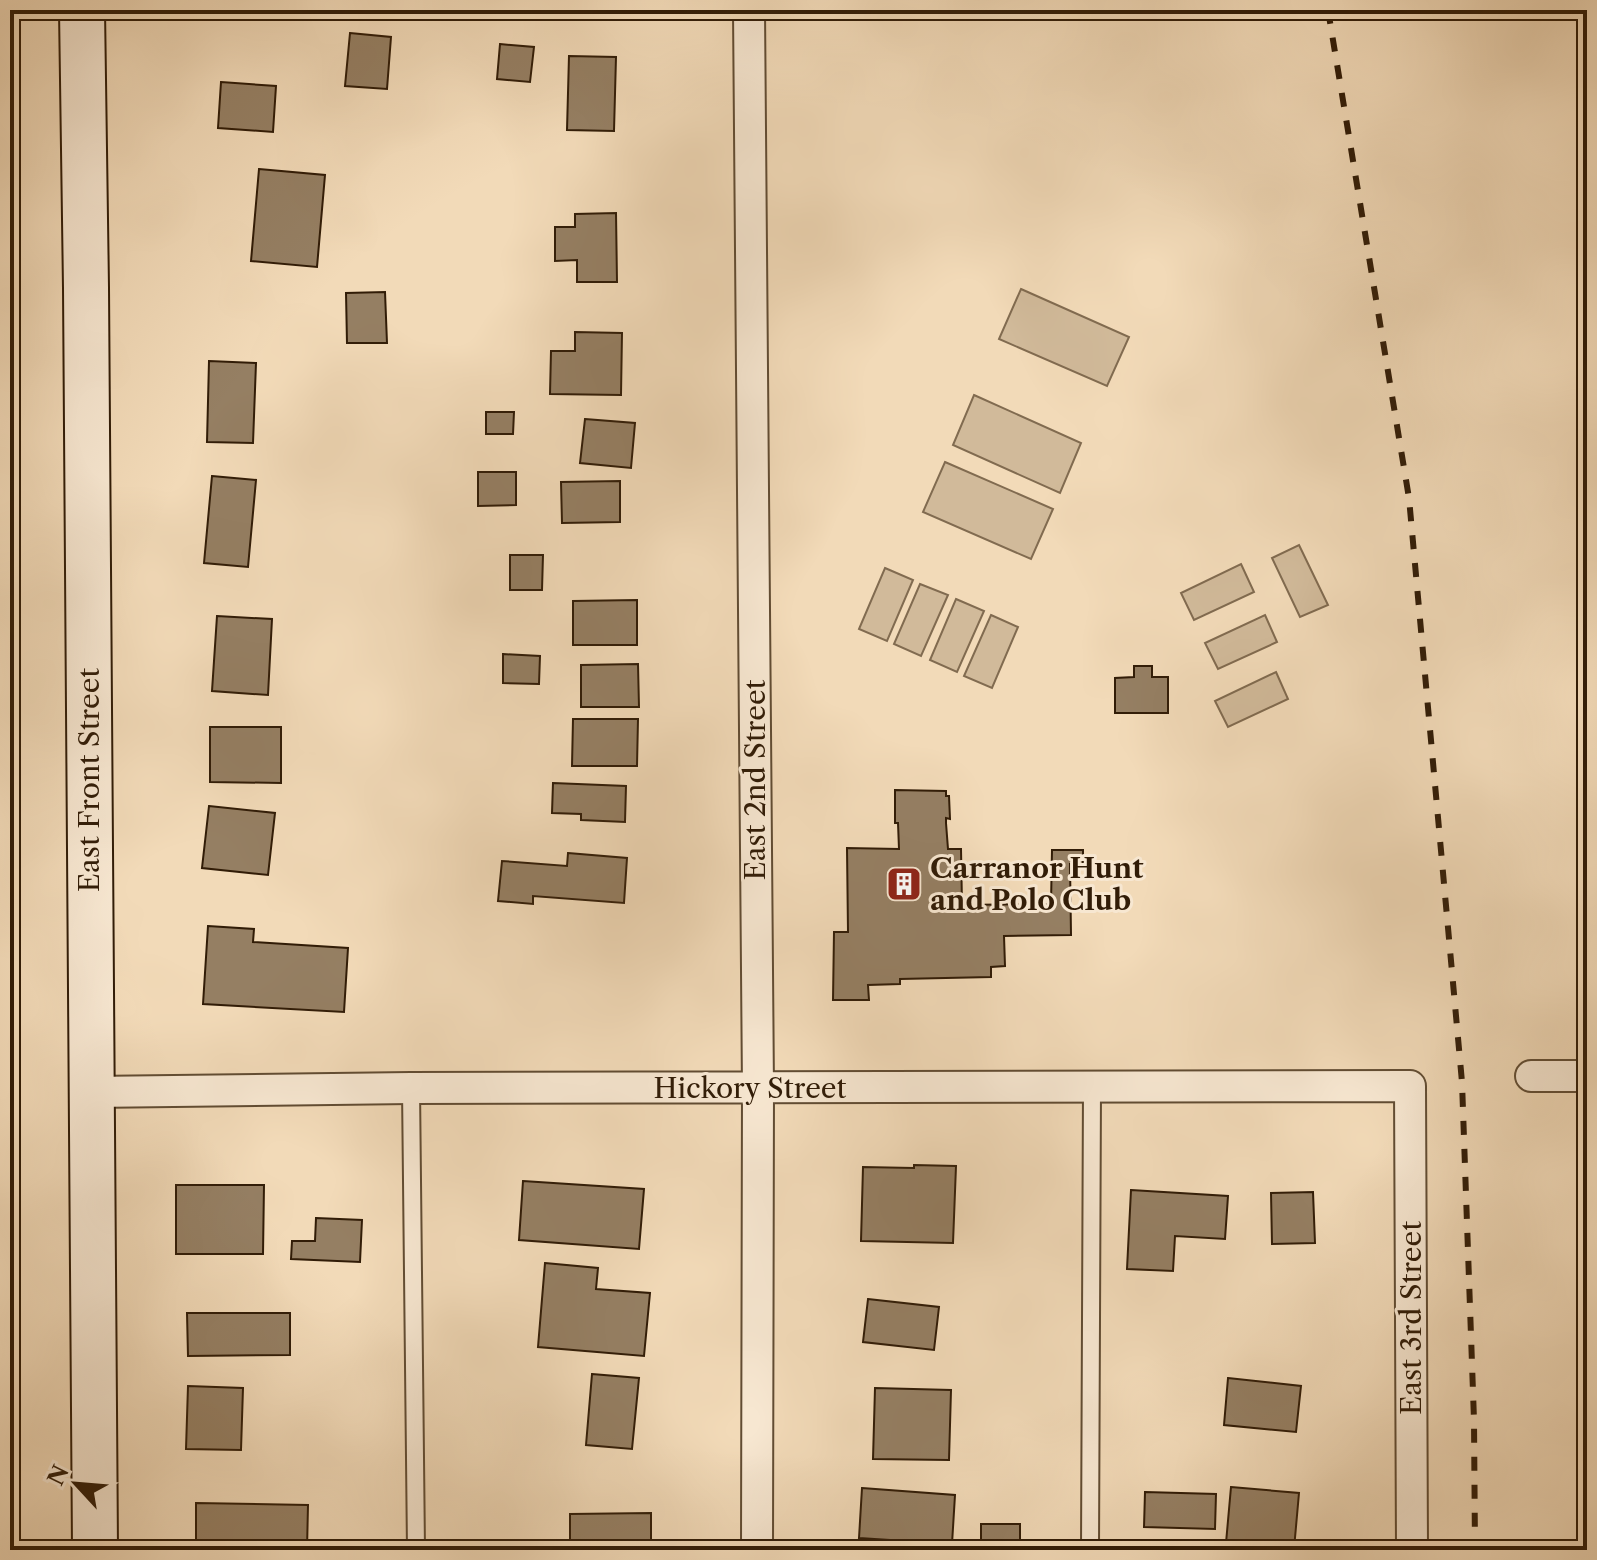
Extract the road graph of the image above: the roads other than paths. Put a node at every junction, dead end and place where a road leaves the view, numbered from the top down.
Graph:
1 (82, 10) edge
2 (749, 10) edge
3 (1531, 1076) dead end
4 (1587, 1076) edge
5 (1410, 1086) joint
6 (411, 1088) junction
7 (1092, 1088) junction
8 (758, 1089) junction
9 (91, 1092) junction
10 (95, 1550) edge
11 (416, 1550) edge
12 (757, 1550) edge
13 (1090, 1550) edge
14 (1412, 1550) edge

1 - 9 main road, East Front Street
2 - 8 street, East 2nd Street
3 - 4 street
5 - 7 street, Hickory Street
5 - 14 street, East 3rd Street
6 - 8 street, Hickory Street
6 - 9 street, Hickory Street
6 - 11 lane
7 - 8 street, Hickory Street
7 - 13 lane
8 - 12 street, East 2nd Street
9 - 10 main road, East Front Street

